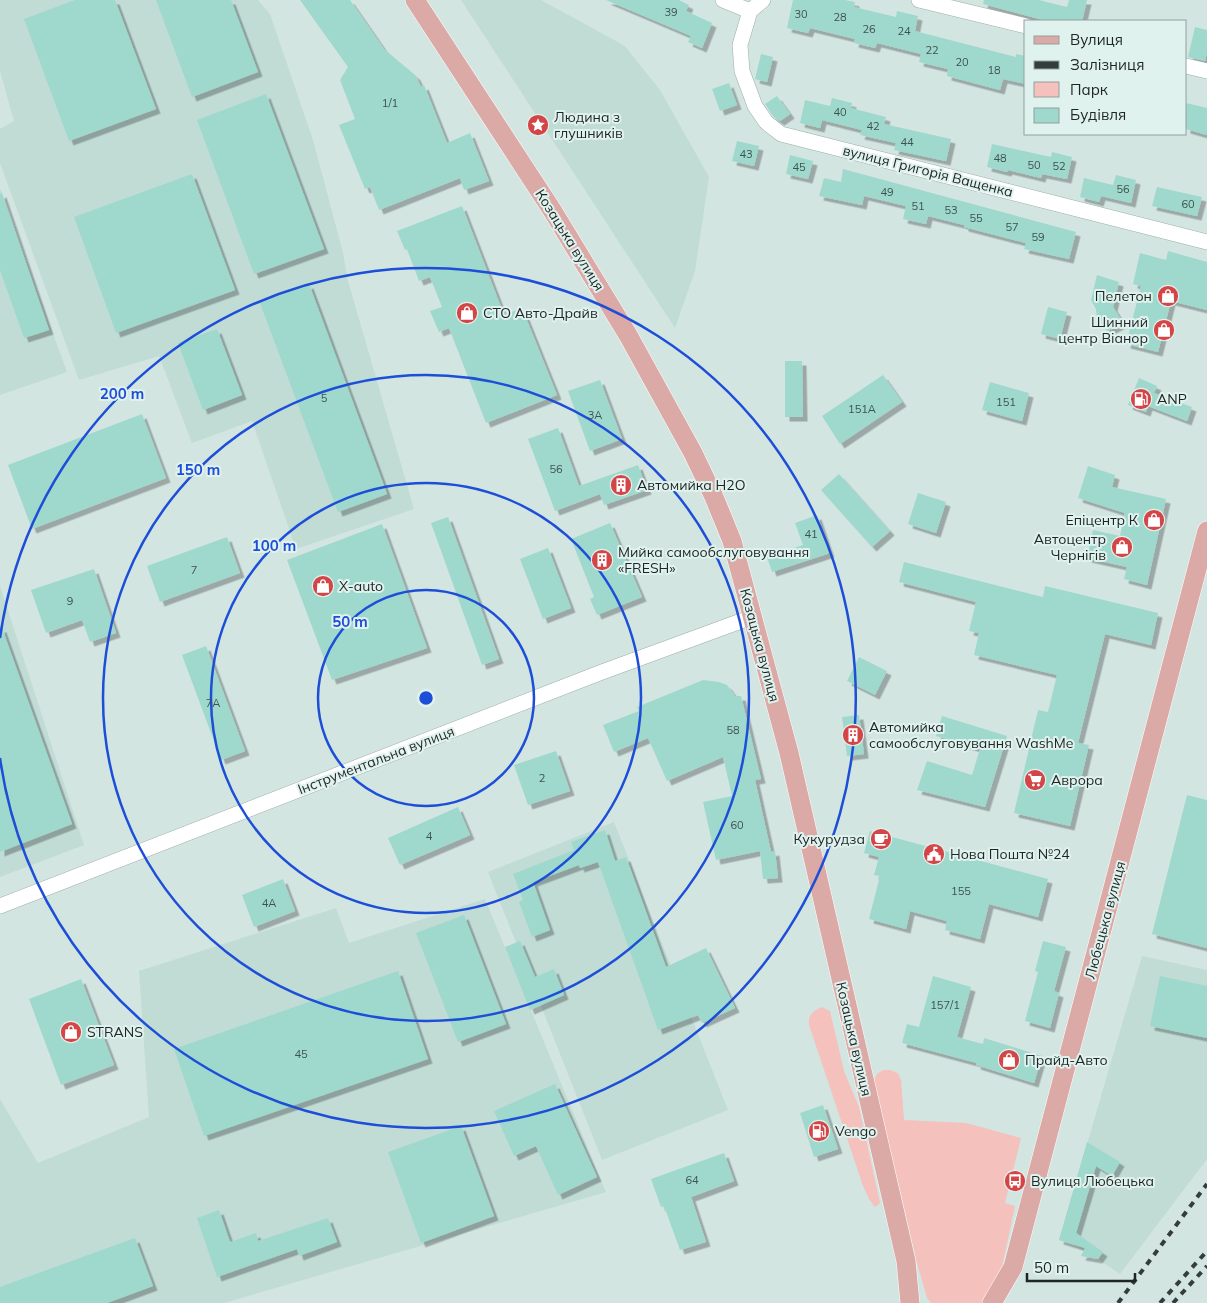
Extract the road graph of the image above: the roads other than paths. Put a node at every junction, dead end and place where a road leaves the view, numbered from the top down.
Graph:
1 (415, 0) edge
2 (723, 0) edge
3 (763, 0) edge
4 (919, 0) edge
5 (750, 12) junction
6 (1024, 26) edge
7 (1187, 66) edge
8 (1207, 71) edge
9 (1207, 242) edge
10 (1207, 531) edge
11 (752, 617) junction
12 (0, 906) edge
13 (1013, 1267) junction
14 (908, 1274) junction
15 (910, 1303) edge
16 (921, 1303) edge
17 (992, 1303) edge
18 (1008, 1303) edge

1 - 11 main road, Козацька вулиця
2 - 5 street
3 - 5 street
4 - 6 street
5 - 9 street, вулиця Григорія Ващенка
7 - 8 street
10 - 13 main road, Любецька вулиця
11 - 12 street, Інструментальна вулиця
11 - 14 main road, Козацька вулиця
13 - 17 main road, Любецька вулиця
13 - 18 main road
14 - 15 main road, Козацька вулиця
14 - 16 main road

